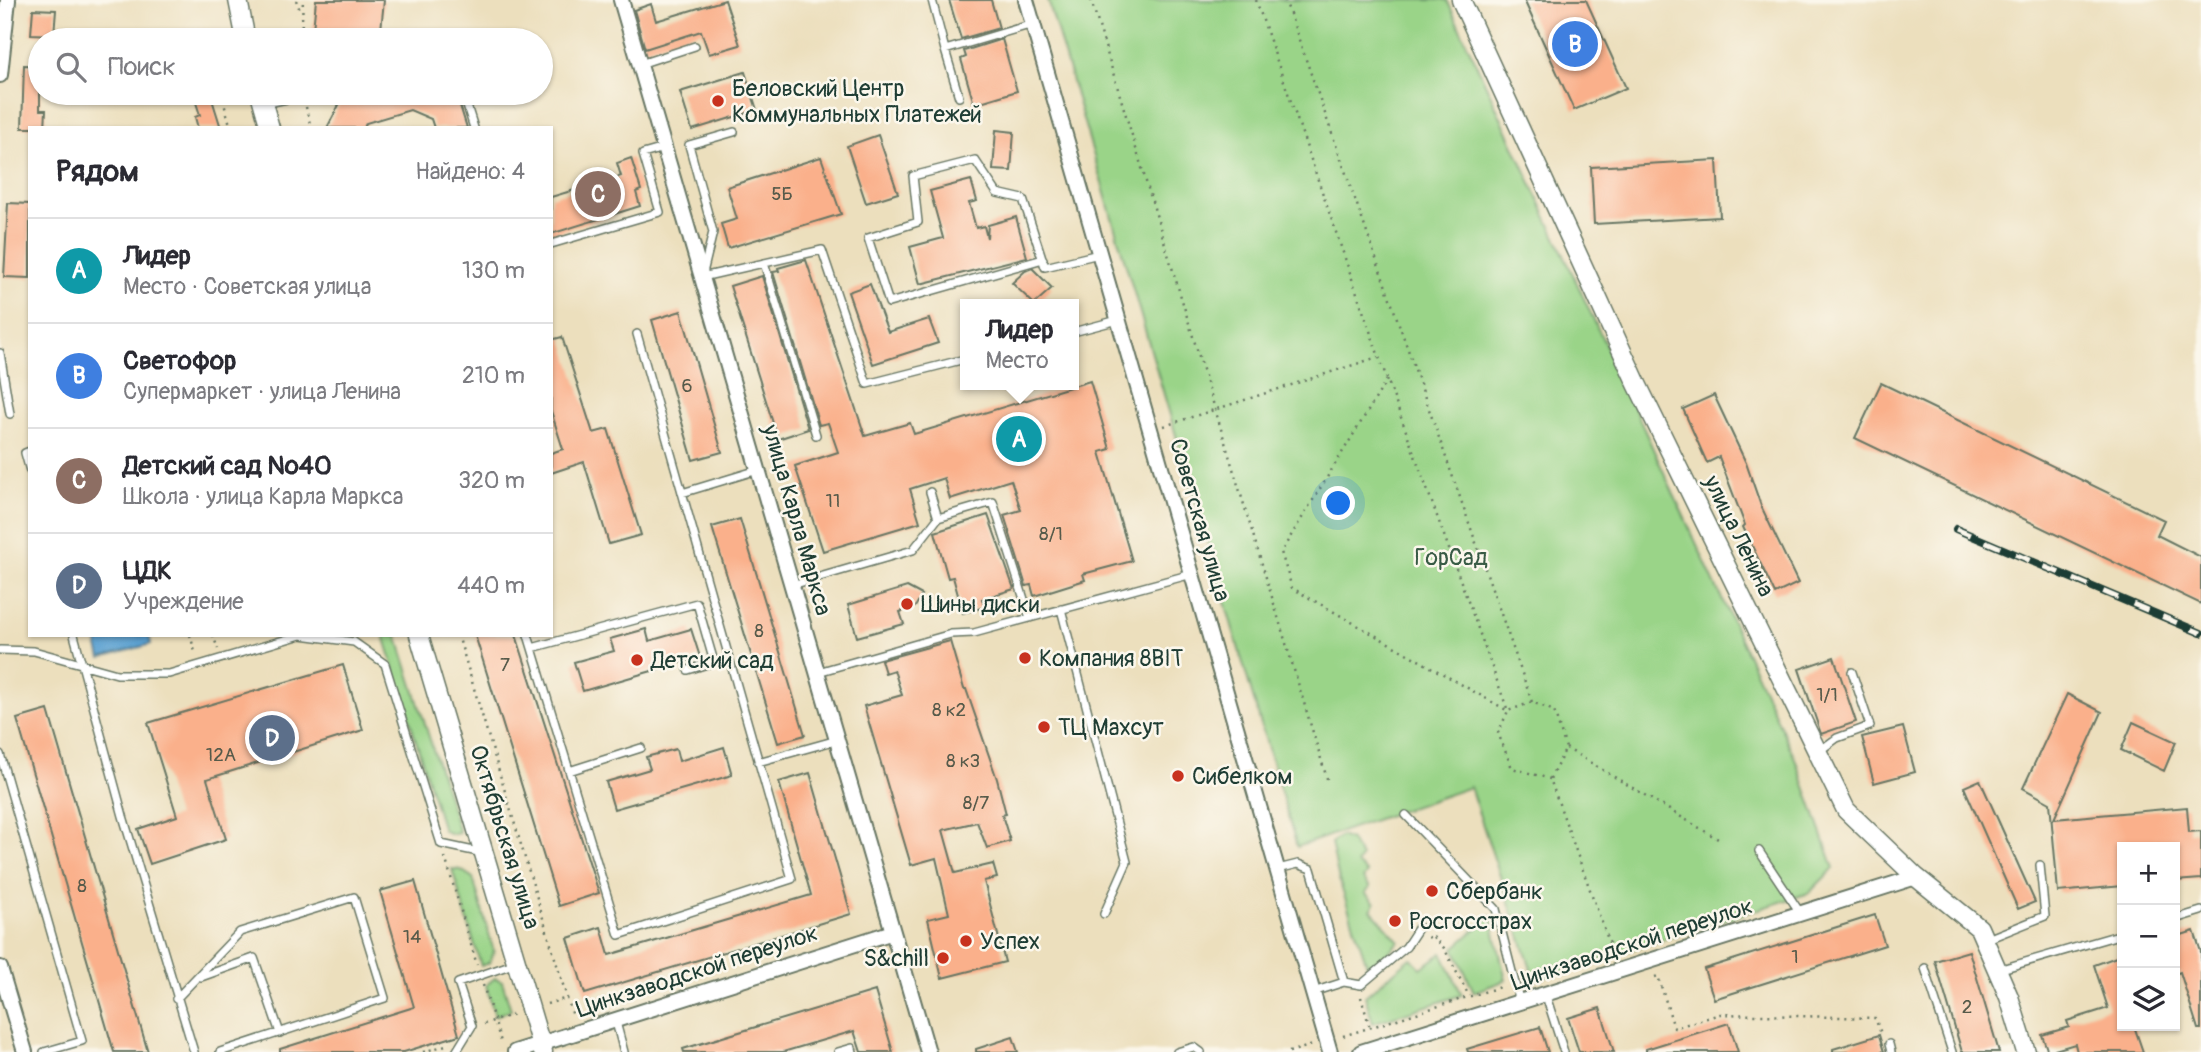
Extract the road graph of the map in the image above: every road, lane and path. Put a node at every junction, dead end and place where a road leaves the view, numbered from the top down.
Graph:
1 (8, 0) edge
2 (238, 0) edge
3 (296, 0) edge
4 (303, 0) edge
5 (621, 0) edge
6 (932, 0) edge
7 (1026, 0) edge
8 (1091, 0) edge
9 (1256, 0) edge
10 (1285, 0) edge
11 (1461, 0) edge
12 (302, 17) junction
13 (1034, 24) junction
14 (244, 28) edge
15 (302, 28) edge
16 (695, 46) dead end
17 (946, 50) junction
18 (640, 64) junction
19 (0, 75) edge
20 (959, 97) dead end
21 (224, 105) edge
22 (263, 105) edge
23 (306, 105) edge
24 (467, 105) edge
25 (230, 126) edge
26 (269, 126) edge
27 (311, 126) edge
28 (473, 126) edge
29 (734, 132) dead end
30 (664, 148) junction
31 (553, 243) edge
32 (1100, 254) junction
33 (1043, 259) junction
34 (764, 263) junction
35 (702, 277) junction
36 (1119, 320) junction
37 (1079, 330) edge
38 (637, 334) dead end
39 (0, 353) edge
40 (1379, 357) junction
41 (960, 360) edge
42 (1387, 379) junction
43 (1216, 409) junction
44 (10, 414) dead end
45 (1151, 430) junction
46 (816, 435) dead end
47 (758, 470) junction
48 (930, 492) dead end
49 (682, 493) junction
50 (938, 518) junction
51 (1192, 573) junction
52 (792, 585) junction
53 (1061, 609) junction
54 (1030, 618) junction
55 (74, 637) edge
56 (191, 637) edge
57 (294, 637) edge
58 (316, 637) edge
59 (420, 637) edge
60 (459, 637) edge
61 (529, 637) edge
62 (532, 648) junction
63 (0, 650) edge
64 (81, 665) junction
65 (199, 665) junction
66 (688, 670) dead end
67 (817, 672) junction
68 (1852, 672) dead end
69 (1532, 702) junction
70 (1508, 711) junction
71 (837, 740) junction
72 (641, 748) dead end
73 (1566, 748) junction
74 (1818, 752) junction
75 (0, 754) edge
76 (758, 762) junction
77 (569, 771) junction
78 (1549, 779) junction
79 (1328, 782) dead end
80 (1406, 816) dead end
81 (1718, 839) dead end
82 (441, 844) junction
83 (1759, 850) dead end
84 (484, 853) junction
85 (2040, 865) dead end
86 (1278, 869) junction
87 (1916, 877) junction
88 (2201, 911) edge
89 (1802, 914) junction
90 (1104, 915) dead end
91 (2180, 917) edge
92 (1419, 927) dead end
93 (893, 932) junction
94 (2117, 935) edge
95 (1435, 937) dead end
96 (1984, 940) junction
97 (1610, 945) dead end
98 (517, 963) junction
99 (0, 968) edge
100 (1925, 968) dead end
101 (1997, 970) junction
102 (480, 976) junction
103 (197, 979) junction
104 (1646, 979) dead end
105 (1343, 982) junction
106 (1515, 982) junction
107 (1313, 992) junction
108 (1360, 995) dead end
109 (1546, 996) junction
110 (1469, 997) junction
111 (566, 998) dead end
112 (176, 999) junction
113 (1521, 1004) junction
114 (616, 1022) junction
115 (1370, 1027) junction
116 (280, 1033) junction
117 (1888, 1045) edge
118 (1328, 1047) edge
119 (542, 1048) edge
120 (25, 1052) edge
121 (44, 1052) edge
122 (194, 1052) edge
123 (220, 1052) edge
124 (456, 1052) edge
125 (504, 1052) edge
126 (515, 1052) edge
127 (624, 1052) edge
128 (838, 1052) edge
129 (853, 1052) edge
130 (929, 1052) edge
131 (1177, 1052) edge
132 (1201, 1052) edge
133 (1289, 1052) edge
134 (1361, 1052) edge
135 (1564, 1052) edge
136 (1952, 1052) edge
137 (2026, 1052) edge

1 - 19 street
2 - 14 street
3 - 12 path
4 - 12 path
5 - 18 street, улица Карла Маркса
6 - 17 lane
7 - 13 street, Советская улица
8 - 43 path
9 - 40 path
10 - 69 path
11 - 74 street, улица Ленина
12 - 15 path
13 - 17 lane
13 - 32 street, Советская улица
16 - 18 lane
17 - 20 lane
18 - 30 street, улица Карла Маркса
21 - 25 path
22 - 26 street
23 - 27 path
24 - 28 lane
29 - 35 lane
30 - 31 lane
30 - 35 street, улица Карла Маркса
32 - 33 lane
32 - 36 street, Советская улица
33 - 33 lane
34 - 35 lane
34 - 41 lane
34 - 46 lane
35 - 47 street, улица Карла Маркса
36 - 37 lane
36 - 45 street, Советская улица
38 - 49 lane
39 - 44 lane
40 - 42 path
40 - 43 path
42 - 70 path
42 - 70 path
43 - 45 path
43 - 79 path
45 - 51 street, Советская улица
47 - 49 lane
47 - 52 street, улица Карла Маркса
48 - 50 lane
49 - 76 lane
50 - 52 lane
50 - 54 lane
51 - 53 lane
51 - 86 street, Советская улица
52 - 67 street, улица Карла Маркса
53 - 54 lane
53 - 90 lane
54 - 67 lane
55 - 64 lane
56 - 65 path
57 - 65 lane
58 - 82 lane
59 - 84 street, Октябрьская улица
60 - 111 path
61 - 62 lane
62 - 66 lane
62 - 77 lane
63 - 64 lane
64 - 65 lane
64 - 112 lane
67 - 71 street, улица Карла Маркса
68 - 74 lane
69 - 70 path
69 - 73 path
70 - 78 path
71 - 76 lane
71 - 93 street, улица Карла Маркса
72 - 77 lane
73 - 78 path
73 - 81 path
74 - 87 street, улица Ленина
75 - 121 lane
76 - 77 lane
78 - 97 path
80 - 106 lane
82 - 84 lane
82 - 102 path
83 - 89 lane
84 - 98 street, Октябрьская улица
85 - 96 lane
86 - 105 lane
86 - 107 street, Советская улица
87 - 89 street, Цинкзаводской переулок
87 - 96 street, улица Ленина
88 - 91 lane
89 - 109 street, Цинкзаводской переулок
92 - 105 lane
93 - 114 street, Цинкзаводской переулок
93 - 130 street, улица Карла Маркса
94 - 101 lane
95 - 110 path
96 - 101 street, улица Ленина
98 - 102 lane
98 - 119 street, Октябрьская улица
99 - 120 street
100 - 136 lane
101 - 137 street, улица Ленина
102 - 124 lane
102 - 125 path
103 - 112 lane
103 - 116 lane
103 - 116 lane
104 - 117 path
105 - 107 lane
106 - 110 path
106 - 113 lane
107 - 118 street, Советская улица
108 - 115 path
109 - 113 street, Цинкзаводской переулок
109 - 135 lane
110 - 115 path
112 - 122 lane
113 - 134 street, Цинкзаводской переулок
114 - 119 street, Цинкзаводской переулок
114 - 127 lane
115 - 118 path
116 - 123 lane
118 - 133 path
119 - 126 street, Цинкзаводской переулок
128 - 129 lane
131 - 132 lane

